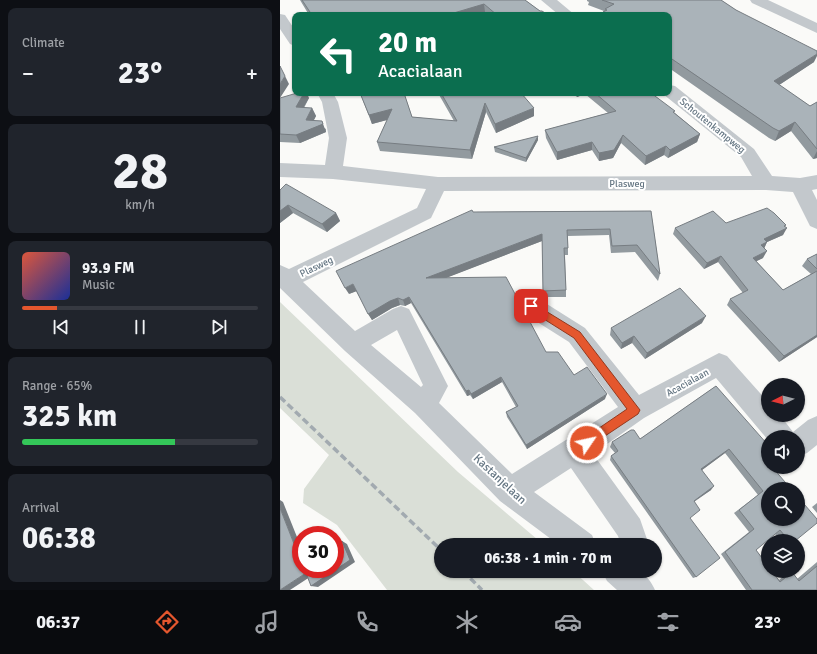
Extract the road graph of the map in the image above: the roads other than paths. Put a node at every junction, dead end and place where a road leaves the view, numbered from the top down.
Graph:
1 (548, 0) edge
2 (757, 0) edge
3 (564, 12) edge
4 (280, 18) edge
5 (817, 29) edge
6 (292, 36) edge
7 (672, 92) edge
8 (327, 96) edge
9 (280, 170) edge
10 (333, 172) junction
11 (766, 183) junction
12 (438, 184) junction
13 (809, 184) edge
14 (817, 221) edge
15 (283, 277) edge
16 (531, 306) dead end
17 (353, 344) junction
18 (424, 405) junction
19 (635, 410) junction
20 (817, 429) edge
21 (776, 430) edge
22 (805, 438) edge
23 (575, 451) junction
24 (510, 492) junction
25 (572, 538) edge
26 (633, 538) edge

1 - 3 street
2 - 5 street
4 - 6 street
7 - 11 street, Schoutenkampweg
8 - 10 street
9 - 10 street, Plasweg
10 - 12 street, Plasweg
11 - 12 street, Plasweg
11 - 13 street, Plasweg
12 - 15 street, Plasweg
13 - 14 street
15 - 17 street, Kastanjelaan
16 - 19 street
17 - 18 street, Kastanjelaan
17 - 18 street
18 - 24 street, Kastanjelaan
19 - 21 street, Acacialaan
19 - 23 street, Acacialaan
20 - 22 street
23 - 24 street, Acacialaan
23 - 26 street
24 - 25 street, Kastanjelaan

